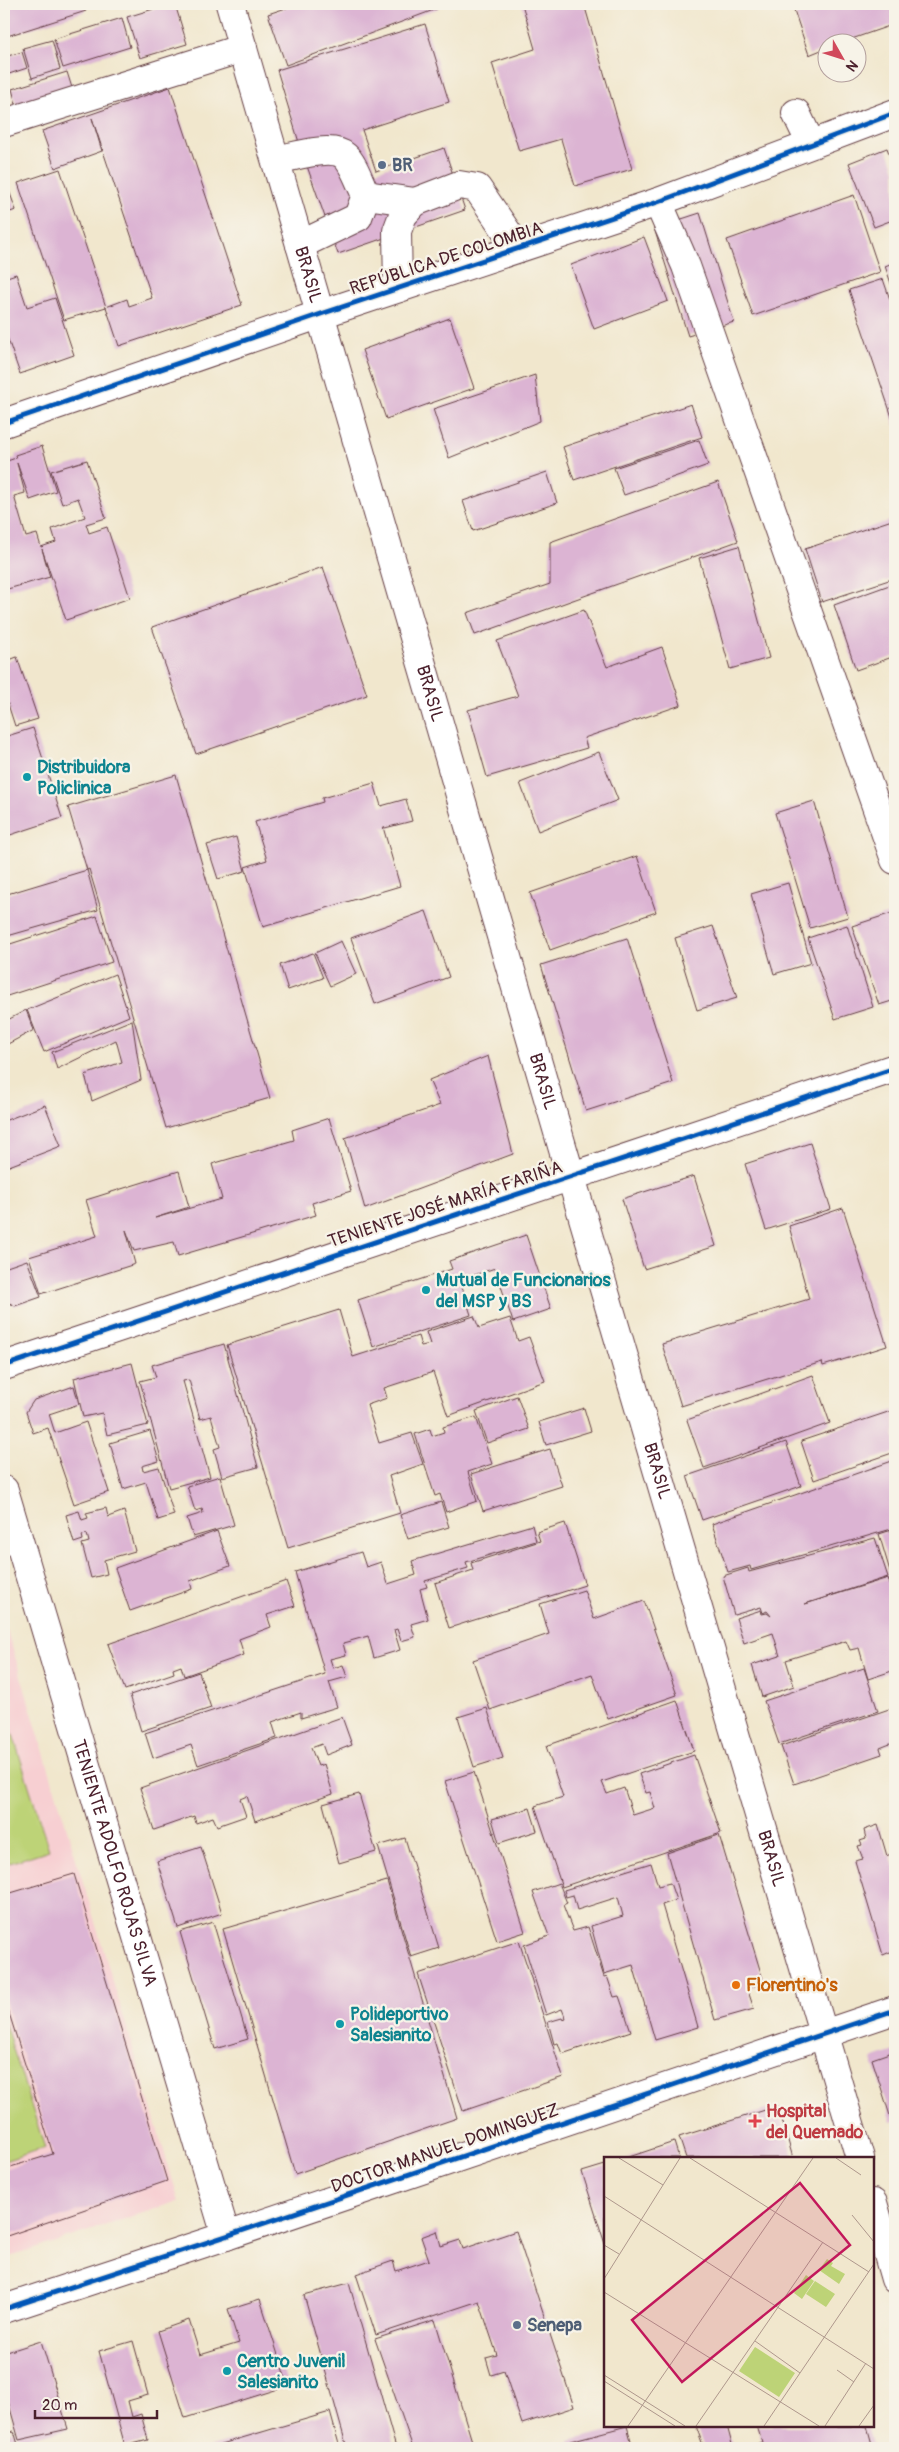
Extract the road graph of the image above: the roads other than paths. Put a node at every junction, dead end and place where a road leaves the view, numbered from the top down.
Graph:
1 (230, 4) edge
2 (243, 48) junction
3 (796, 113) dead end
4 (895, 113) edge
5 (4, 123) edge
6 (811, 144) junction
7 (276, 160) junction
8 (366, 195) junction
9 (415, 202) junction
10 (658, 202) junction
11 (300, 245) junction
12 (518, 248) junction
13 (398, 288) junction
14 (320, 314) junction
15 (4, 423) edge
16 (895, 860) edge
17 (895, 1068) edge
18 (571, 1177) junction
19 (4, 1366) edge
20 (4, 1490) edge
21 (895, 2010) edge
22 (823, 2035) junction
23 (860, 2157) edge
24 (874, 2206) edge
25 (226, 2236) junction
26 (895, 2279) edge
27 (4, 2309) edge

1 - 2 street, BRASIL
2 - 5 street
2 - 7 street, BRASIL
3 - 6 street
4 - 6 street, REPÚBLICA DE COLOMBIA
6 - 10 street, REPÚBLICA DE COLOMBIA
7 - 8 street
7 - 11 street, BRASIL
8 - 9 street
8 - 11 street
9 - 12 street
9 - 13 street
10 - 12 street, REPÚBLICA DE COLOMBIA
10 - 16 street
11 - 14 street, BRASIL
12 - 13 street, REPÚBLICA DE COLOMBIA
13 - 14 street, REPÚBLICA DE COLOMBIA
14 - 15 street, REPÚBLICA DE COLOMBIA
14 - 18 street, BRASIL
17 - 18 street, TENIENTE JOSÉ MARÍA FARIÑA
18 - 19 street, TENIENTE JOSÉ MARÍA FARIÑA
18 - 22 street, BRASIL
20 - 25 street, TENIENTE ADOLFO ROJAS SILVA
21 - 22 street, DOCTOR MANUEL DOMINGUEZ
22 - 23 street, BRASIL
22 - 25 street, DOCTOR MANUEL DOMINGUEZ
24 - 26 street
25 - 27 street, DOCTOR MANUEL DOMINGUEZ

